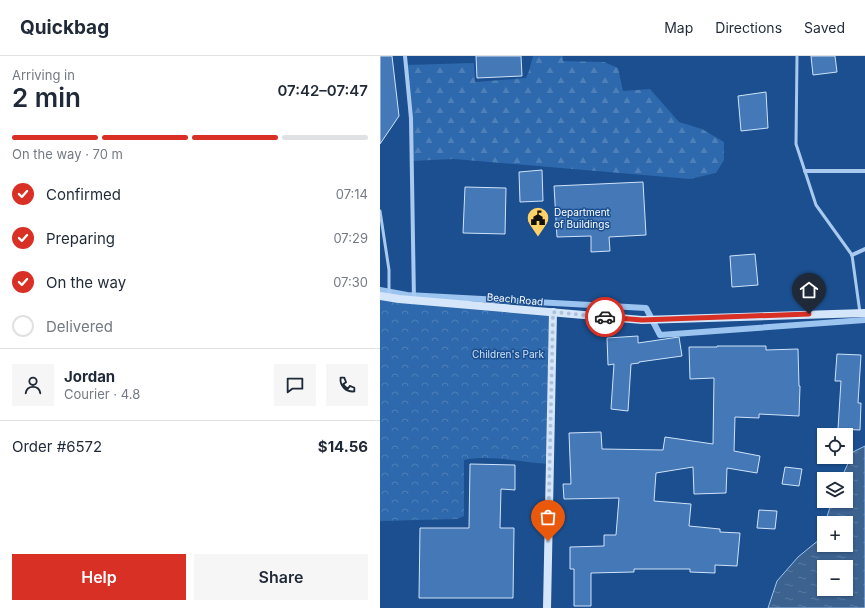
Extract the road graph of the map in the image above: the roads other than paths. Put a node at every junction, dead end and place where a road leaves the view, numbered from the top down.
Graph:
1 (405, 56) edge
2 (797, 56) edge
3 (805, 171) junction
4 (865, 171) edge
5 (380, 211) edge
6 (865, 249) edge
7 (852, 254) junction
8 (380, 296) edge
9 (389, 297) junction
10 (414, 300) junction
11 (553, 312) junction
12 (862, 313) edge
13 (547, 608) edge

1 - 10 street
2 - 3 lane
3 - 4 street
3 - 7 lane
5 - 9 lane
6 - 7 street
7 - 12 lane
8 - 9 main road, Beach Road
9 - 10 main road, Beach Road
10 - 11 main road, Beach Road
11 - 12 main road, Beach Road
11 - 13 main road

